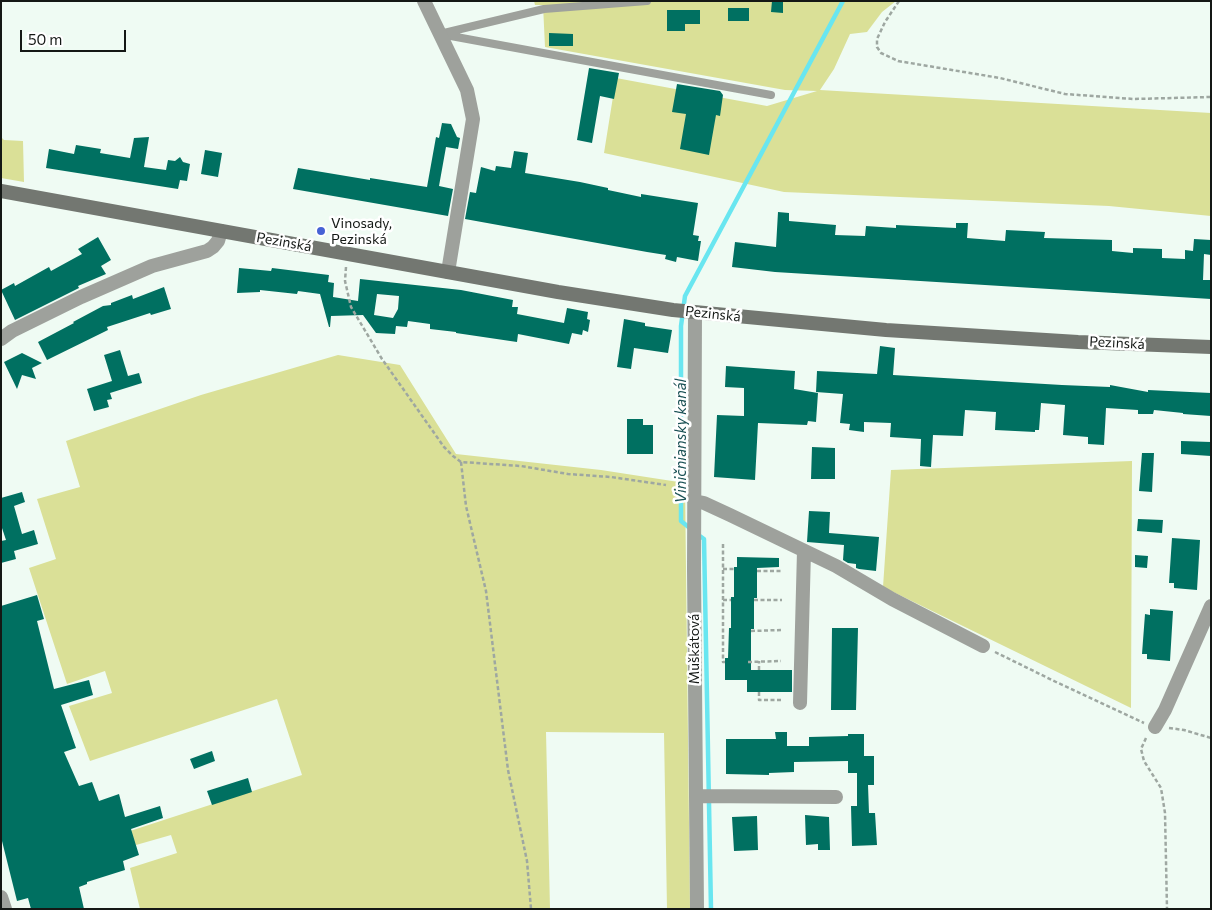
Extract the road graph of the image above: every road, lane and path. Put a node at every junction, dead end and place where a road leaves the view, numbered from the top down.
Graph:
1 (424, 1) edge
2 (647, 1) edge
3 (899, 1) edge
4 (440, 34) junction
5 (771, 96) dead end
6 (1211, 97) edge
7 (1, 192) edge
8 (221, 231) junction
9 (347, 253) junction
10 (448, 272) junction
11 (685, 312) junction
12 (1, 339) edge
13 (1211, 347) edge
14 (461, 462) junction
15 (666, 486) dead end
16 (694, 501) junction
17 (723, 544) dead end
18 (804, 551) junction
19 (723, 569) junction
20 (734, 569) dead end
21 (757, 571) dead end
22 (782, 571) dead end
23 (723, 600) junction
24 (731, 600) dead end
25 (754, 600) dead end
26 (782, 600) dead end
27 (1211, 606) edge
28 (782, 630) dead end
29 (728, 631) dead end
30 (751, 631) dead end
31 (723, 632) junction
32 (983, 646) joint
33 (759, 661) junction
34 (781, 661) dead end
35 (725, 662) dead end
36 (748, 662) dead end
37 (759, 670) dead end
38 (759, 692) dead end
39 (781, 700) dead end
40 (800, 703) dead end
41 (1155, 727) junction
42 (1211, 738) edge
43 (696, 796) junction
44 (836, 798) dead end
45 (1, 896) edge
46 (5, 909) edge
47 (531, 909) edge
48 (697, 909) edge
49 (1167, 909) edge

1 - 4 street
2 - 4 lane
3 - 6 path
4 - 5 lane
4 - 10 street
7 - 8 main road, Pezinská
8 - 9 main road, Pezinská
8 - 12 street
9 - 10 main road, Pezinská
9 - 14 path
10 - 11 main road, Pezinská
11 - 13 main road, Pezinská
11 - 16 street, Muškátová
14 - 15 path
14 - 47 path
16 - 18 street
16 - 43 street, Muškátová
17 - 19 path
18 - 32 street
18 - 40 street
19 - 20 path
19 - 23 path
21 - 22 path
23 - 24 path
23 - 31 path
25 - 26 path
27 - 41 street
28 - 30 path
29 - 31 path
31 - 35 path
32 - 41 path
33 - 34 path
33 - 36 path
33 - 37 path
38 - 39 path
41 - 42 path
41 - 49 path
43 - 44 street
43 - 48 street, Muškátová
45 - 46 street

